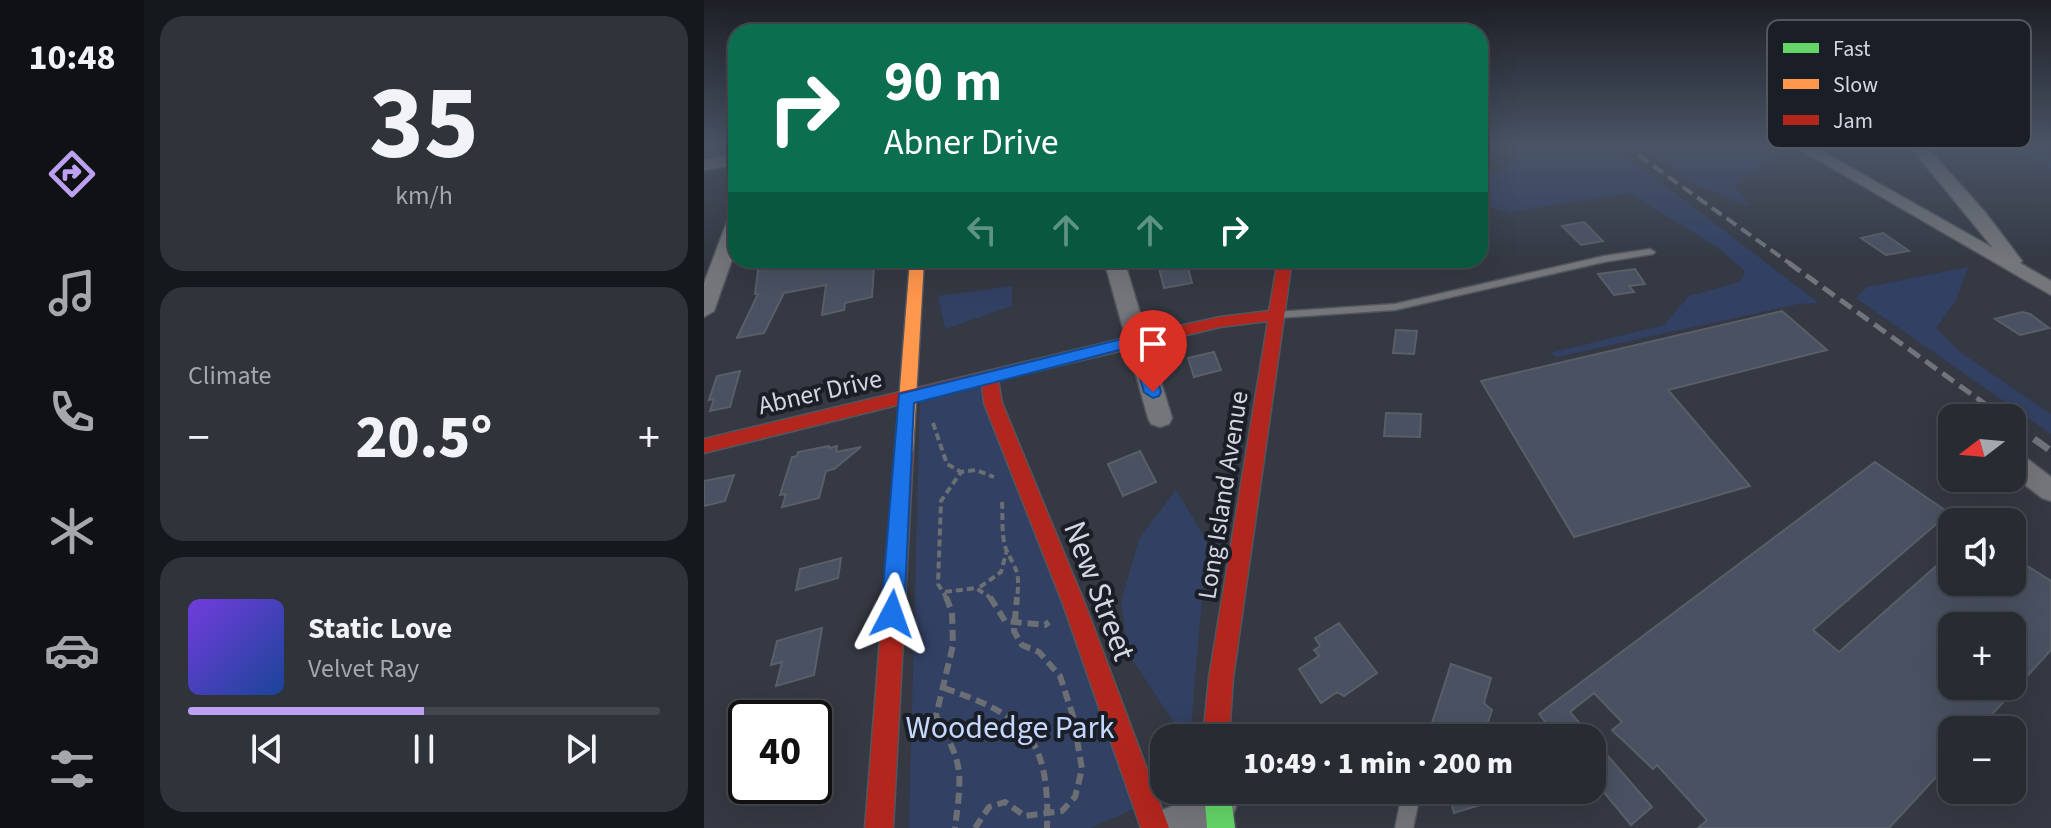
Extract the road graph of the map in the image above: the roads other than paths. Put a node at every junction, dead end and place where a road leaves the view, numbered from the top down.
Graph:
1 (1867, 184) edge
2 (1951, 184) edge
3 (728, 244) edge
4 (1650, 252) dead end
5 (916, 268) edge
6 (1116, 268) edge
7 (1284, 268) edge
8 (2018, 270) junction
9 (2051, 289) edge
10 (704, 311) edge
11 (1276, 315) junction
12 (1138, 340) junction
13 (989, 376) junction
14 (906, 399) junction
15 (1160, 418) dead end
16 (704, 446) edge
17 (2026, 472) edge
18 (2051, 491) edge
19 (1217, 724) edge
20 (1409, 804) edge
21 (1219, 808) edge
22 (879, 828) edge
23 (1155, 828) edge
24 (1162, 828) edge
25 (1404, 828) edge

1 - 8 street
2 - 8 street
3 - 10 street
4 - 11 lane
5 - 14 street
6 - 12 street
7 - 11 street, Long Island Avenue
8 - 9 street
11 - 12 street, Abner Drive
11 - 19 street, Long Island Avenue
12 - 13 street, Abner Drive
12 - 15 street
13 - 14 street, Abner Drive
13 - 23 street, New Street
14 - 16 street, Abner Drive
14 - 22 street
17 - 18 street
20 - 25 lane
21 - 24 street

